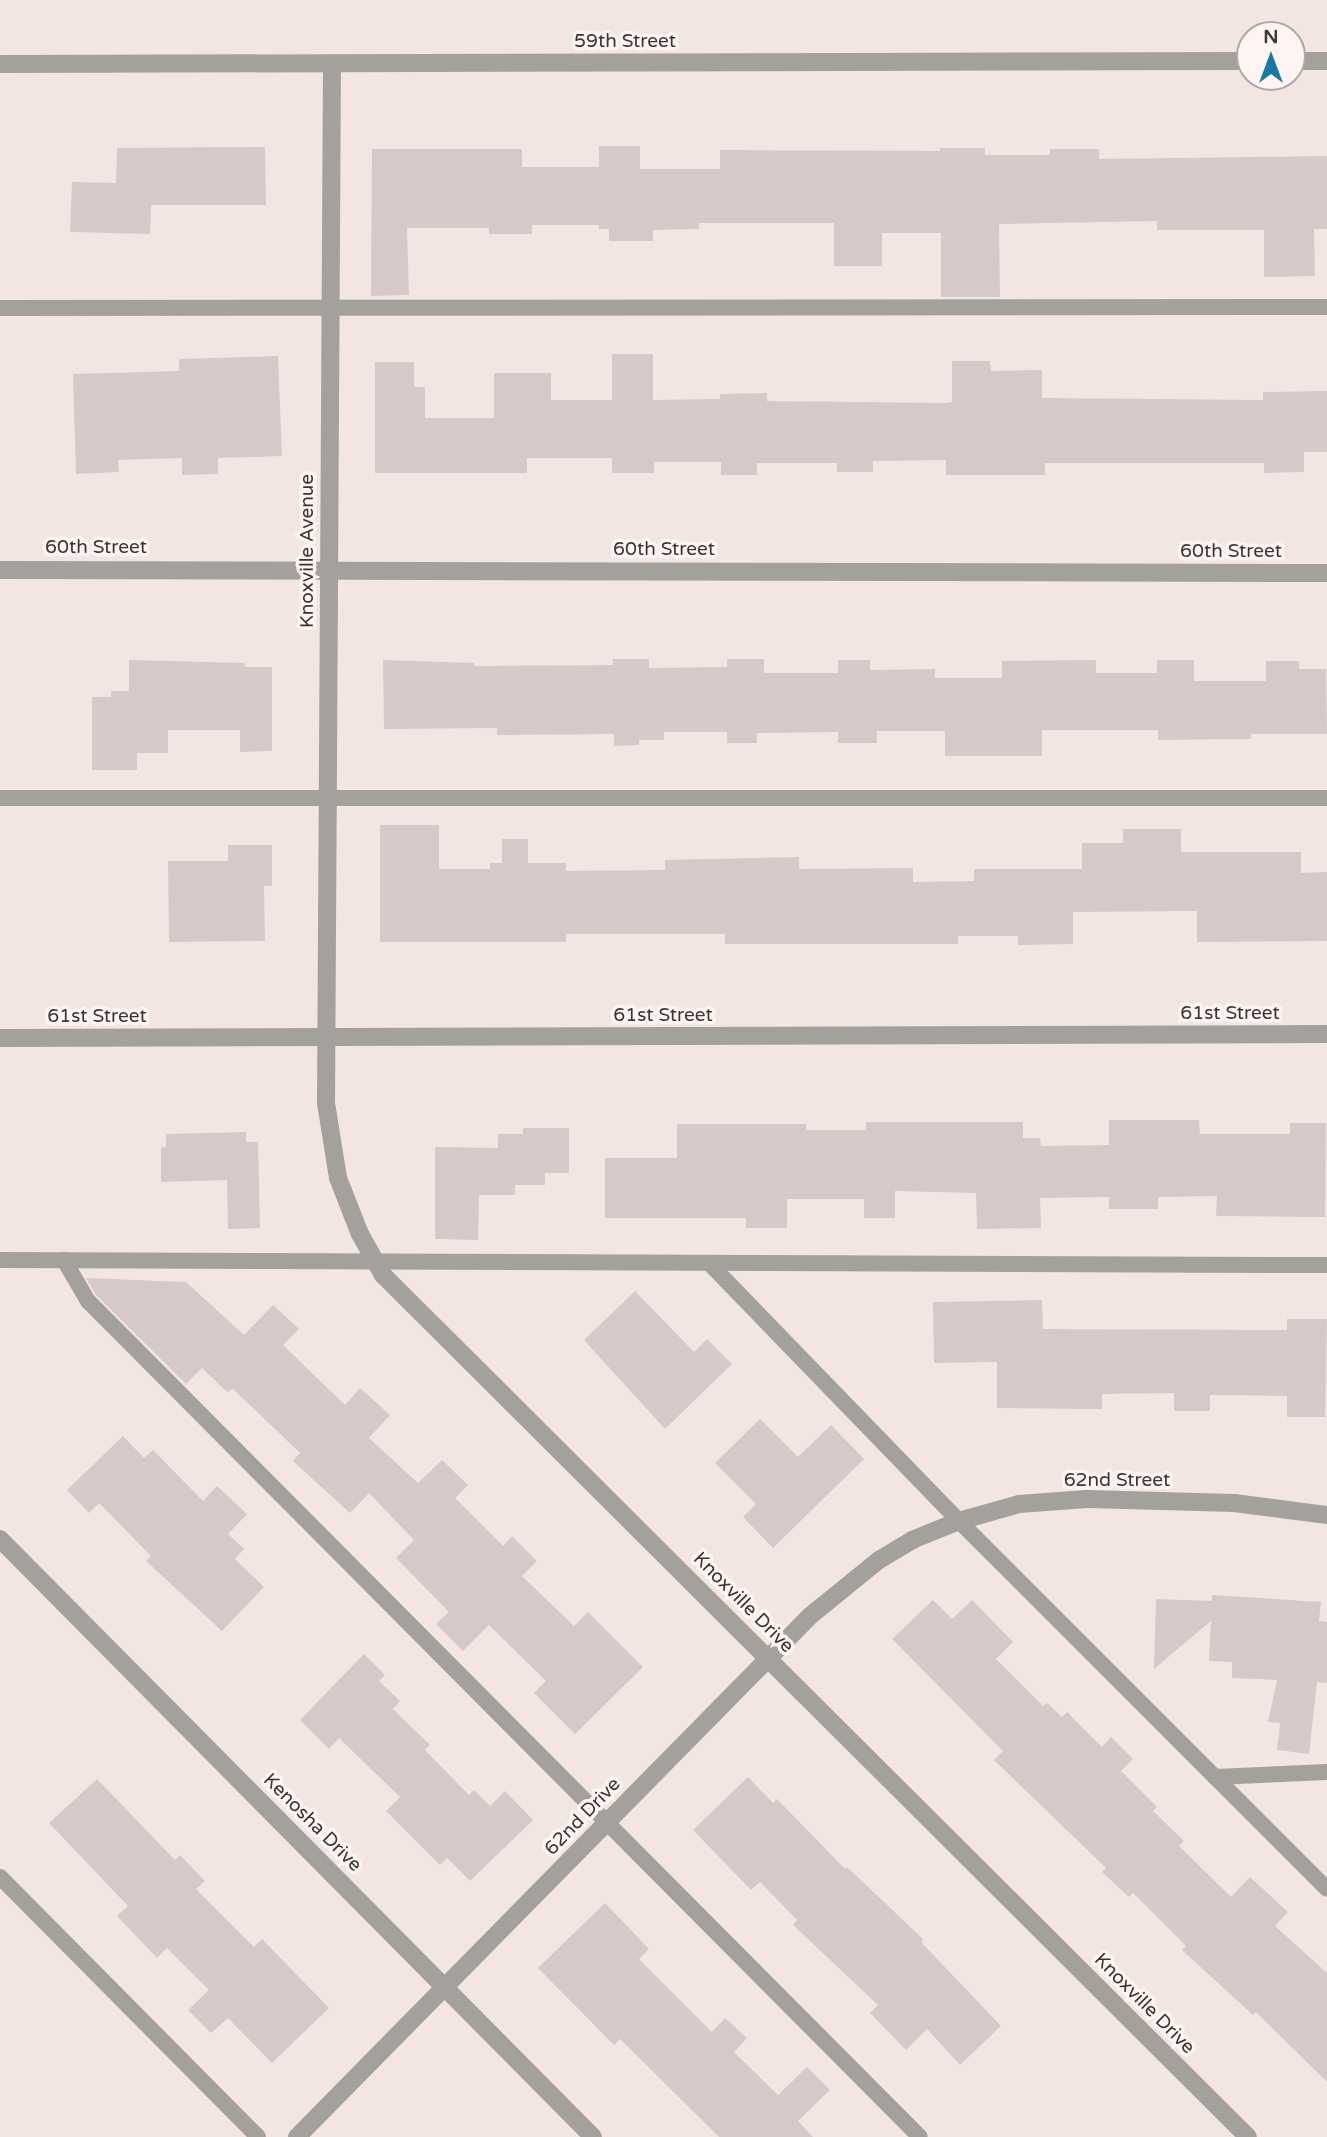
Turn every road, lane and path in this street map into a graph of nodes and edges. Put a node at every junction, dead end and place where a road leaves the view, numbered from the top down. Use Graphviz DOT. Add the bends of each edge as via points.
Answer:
graph roads {
  1 [pos="1236,61"];
  2 [pos="1306,61"];
  3 [pos="1327,61"];
  4 [pos="0,64"];
  5 [pos="332,64"];
  6 [pos="331,307"];
  7 [pos="1327,307"];
  8 [pos="0,308"];
  9 [pos="329,569"];
  10 [pos="0,570"];
  11 [pos="1327,573"];
  12 [pos="328,797"];
  13 [pos="0,798"];
  14 [pos="1327,798"];
  15 [pos="1327,1034"];
  16 [pos="0,1038"];
  17 [pos="326,1038"];
  18 [pos="0,1260"];
  19 [pos="64,1260"];
  20 [pos="376,1262"];
  21 [pos="709,1263"];
  22 [pos="1327,1265"];
  23 [pos="1327,1514"];
  24 [pos="959,1521"];
  25 [pos="0,1539"];
  26 [pos="912,1540"];
  27 [pos="767,1658"];
  28 [pos="1327,1772"];
  29 [pos="1215,1777"];
  30 [pos="607,1822"];
  31 [pos="0,1877"];
  32 [pos="1327,1889"];
  33 [pos="446,1988"];
  34 [pos="258,2137"];
  35 [pos="297,2137"];
  36 [pos="593,2137"];
  37 [pos="920,2137"];
  38 [pos="1248,2137"];
  1 -- 5 [label="street, 59th Street"];
  2 -- 3 [label="street"];
  4 -- 5 [label="street, 59th Street"];
  5 -- 6 [label="street, Knoxville Avenue"];
  6 -- 7 [label="lane"];
  6 -- 8 [label="lane"];
  6 -- 9 [label="street, Knoxville Avenue"];
  9 -- 10 [label="street, 60th Street"];
  9 -- 11 [label="street, 60th Street"];
  9 -- 12 [label="street, Knoxville Avenue"];
  12 -- 13 [label="lane"];
  12 -- 14 [label="lane"];
  12 -- 17 [label="street, Knoxville Avenue"];
  15 -- 17 [label="street, 61st Street"];
  16 -- 17 [label="street, 61st Street"];
  17 -- 20 [label="street, Knoxville Drive" via="326,1102 338,1178"];
  18 -- 19 [label="lane"];
  19 -- 20 [label="lane"];
  19 -- 30 [label="lane" via="88,1301"];
  20 -- 21 [label="lane"];
  20 -- 27 [label="street, Knoxville Drive" via="383,1276"];
  21 -- 22 [label="lane"];
  21 -- 24 [label="lane"];
  23 -- 24 [label="street, 62nd Street" via="1234,1503 1087,1499 1019,1504"];
  24 -- 26 [label="street, 62nd Street"];
  24 -- 29 [label="lane"];
  25 -- 33 [label="street, Kenosha Drive"];
  26 -- 27 [label="street, 62nd Drive" via="879,1560 810,1616"];
  27 -- 30 [label="street, 62nd Drive"];
  27 -- 38 [label="street, Knoxville Drive"];
  28 -- 29 [label="lane"];
  29 -- 32 [label="lane"];
  30 -- 33 [label="street, 62nd Drive"];
  30 -- 37 [label="lane"];
  31 -- 34 [label="lane"];
  33 -- 35 [label="street, 62nd Drive"];
  33 -- 36 [label="street, Kenosha Drive"];
}
